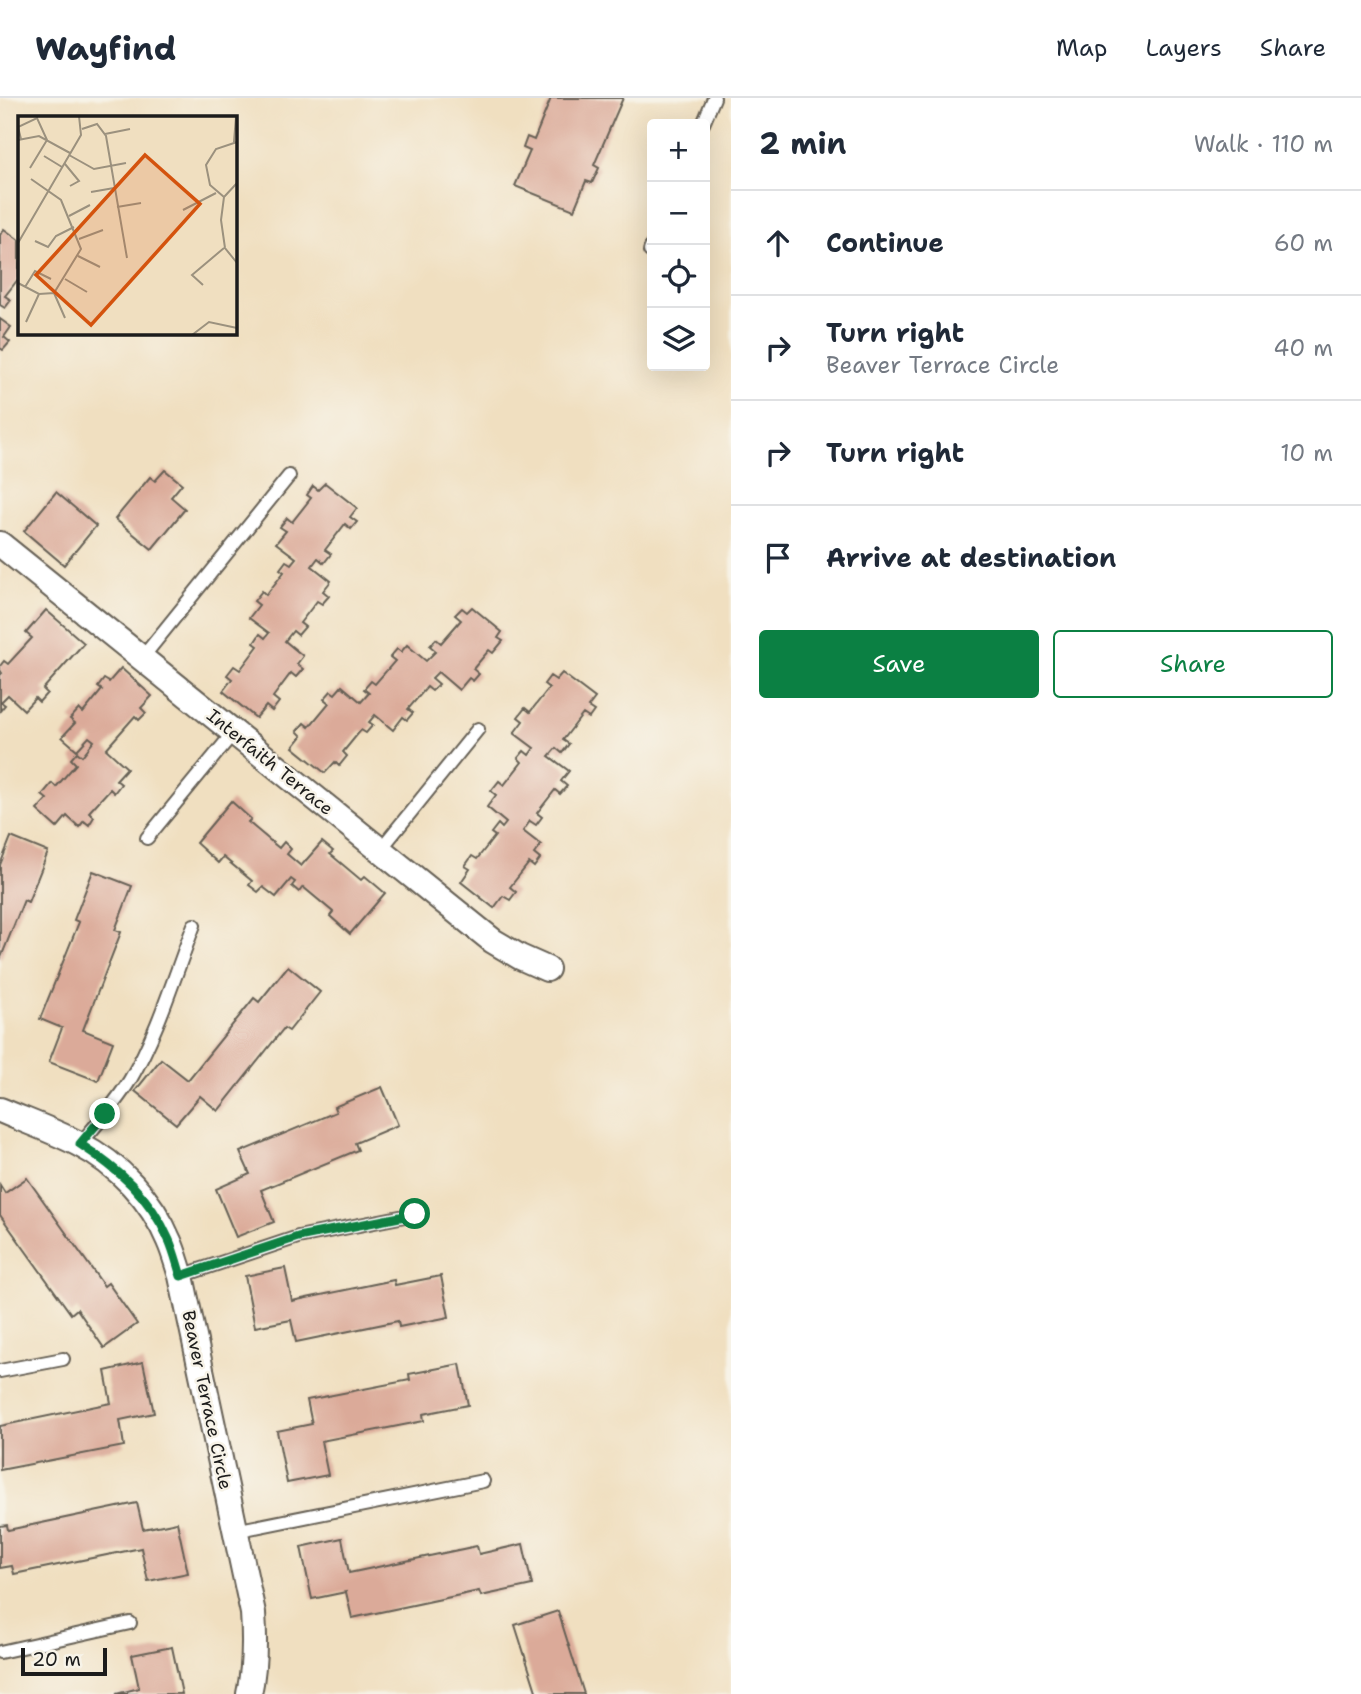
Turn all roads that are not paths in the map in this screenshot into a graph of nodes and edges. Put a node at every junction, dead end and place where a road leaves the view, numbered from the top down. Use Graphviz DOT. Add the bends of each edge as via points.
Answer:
graph roads {
  1 [pos="714,98"];
  2 [pos="705,119"];
  3 [pos="289,476"];
  4 [pos="0,544"];
  5 [pos="142,658"];
  6 [pos="478,729"];
  7 [pos="234,732"];
  8 [pos="147,838"];
  9 [pos="380,849"];
  10 [pos="194,925"];
  11 [pos="547,970"];
  12 [pos="0,1110"];
  13 [pos="80,1144"];
  14 [pos="415,1214"];
  15 [pos="181,1276"];
  16 [pos="64,1359"];
  17 [pos="0,1371"];
  18 [pos="483,1481"];
  19 [pos="235,1531"];
  20 [pos="130,1623"];
  21 [pos="0,1652"];
  22 [pos="249,1694"];
  1 -- 2 [label="lane"];
  3 -- 5 [label="lane"];
  4 -- 5 [label="street, Interfaith Terrace"];
  5 -- 7 [label="street, Interfaith Terrace"];
  6 -- 9 [label="lane"];
  7 -- 8 [label="lane"];
  7 -- 9 [label="street, Interfaith Terrace"];
  9 -- 11 [label="street, Interfaith Terrace" via="493,941"];
  10 -- 13 [label="lane" via="147,1048 129,1082"];
  12 -- 13 [label="street, Beaver Terrace Circle"];
  13 -- 15 [label="street, Beaver Terrace Circle" via="109,1163 155,1212"];
  14 -- 15 [label="lane" via="298,1237"];
  15 -- 19 [label="street, Beaver Terrace Circle"];
  16 -- 17 [label="lane"];
  18 -- 19 [label="lane"];
  19 -- 22 [label="street, Beaver Terrace Circle" via="255,1634"];
  20 -- 21 [label="lane"];
}
